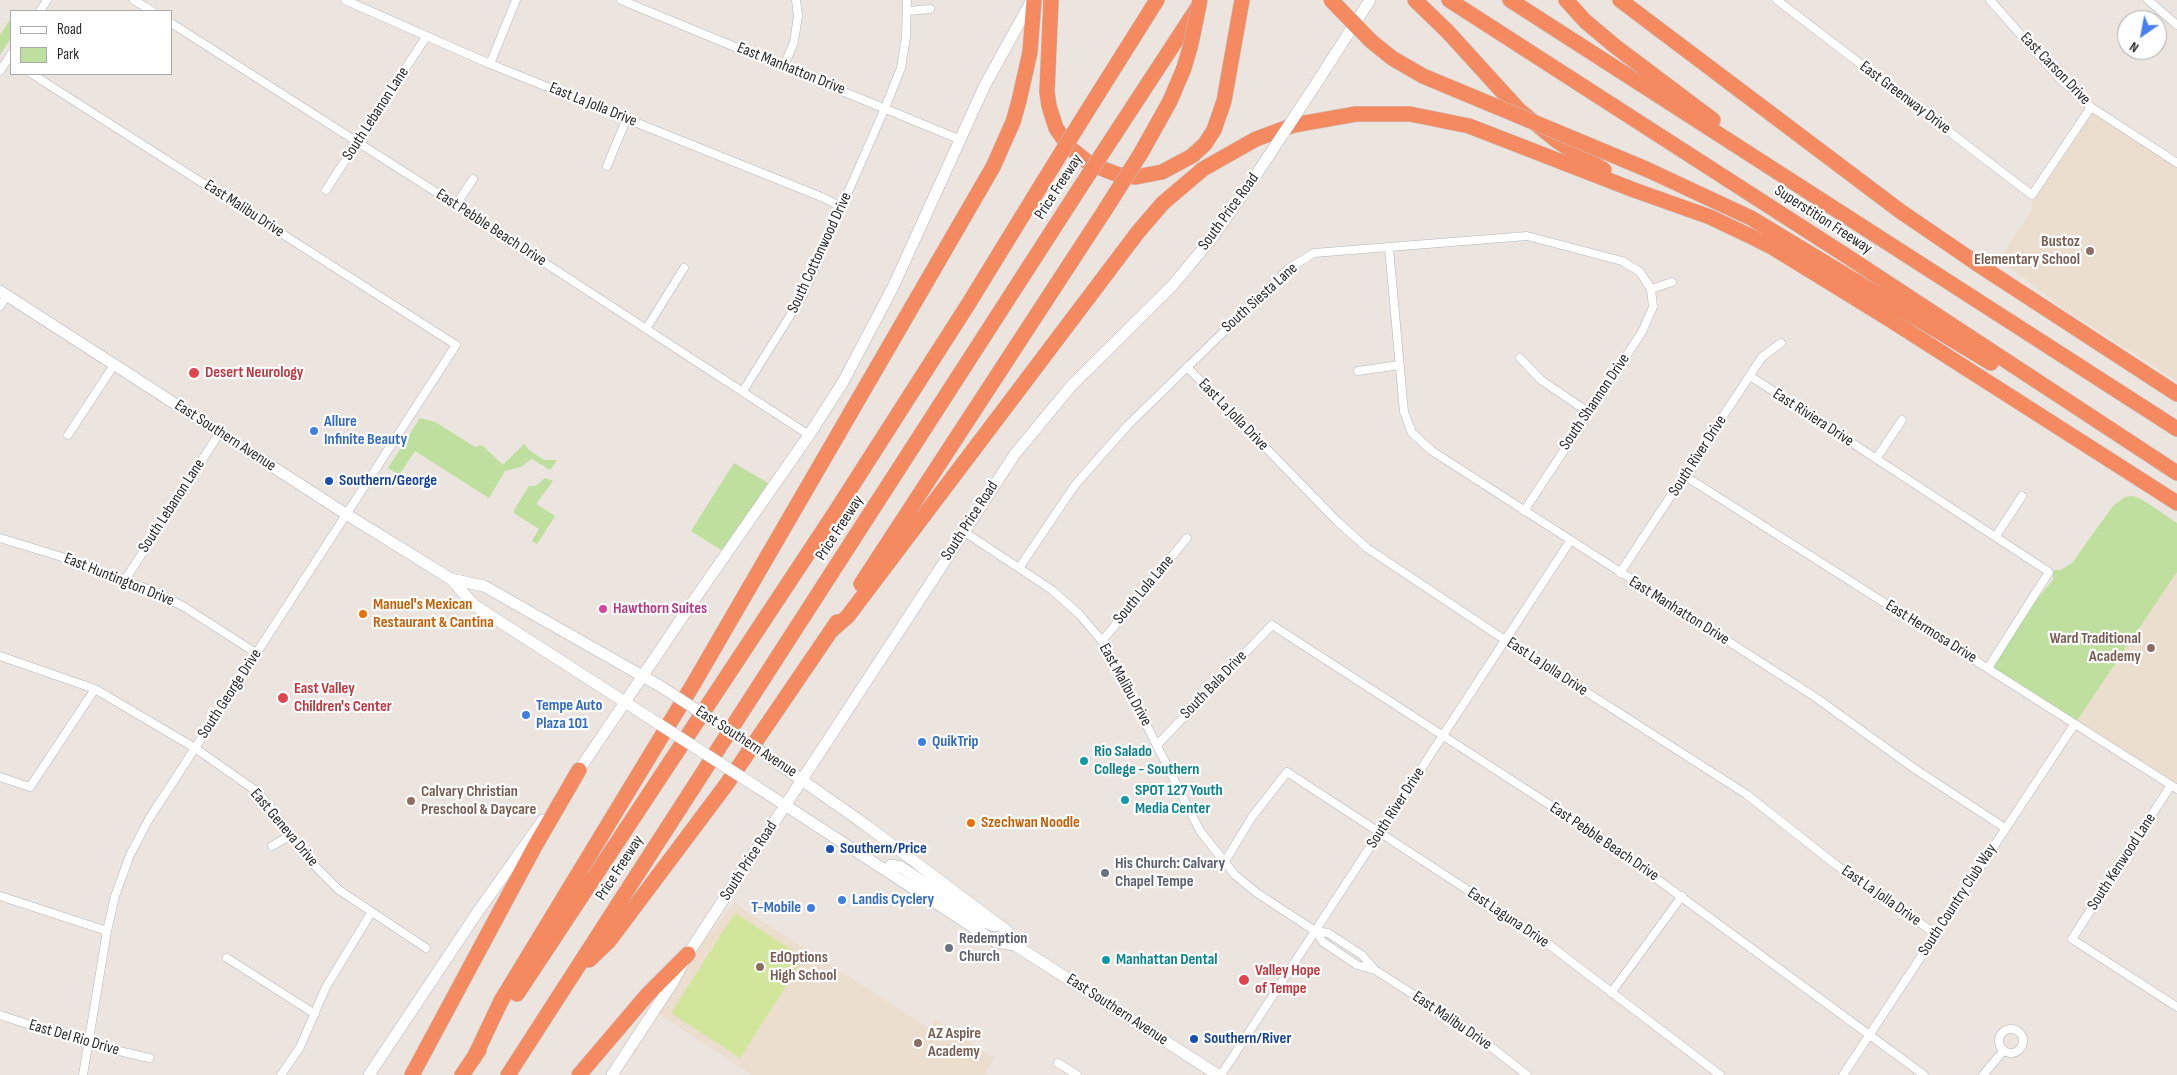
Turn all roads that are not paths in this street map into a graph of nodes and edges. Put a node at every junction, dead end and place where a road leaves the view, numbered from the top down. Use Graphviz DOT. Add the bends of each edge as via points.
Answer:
graph roads {
  1 [pos="134,0"];
  2 [pos="345,0"];
  3 [pos="516,0"];
  4 [pos="621,0"];
  5 [pos="796,0"];
  6 [pos="907,0"];
  7 [pos="1033,0"];
  8 [pos="1051,0"];
  9 [pos="1156,0"];
  10 [pos="1201,0"];
  11 [pos="1242,0"];
  12 [pos="1331,0"];
  13 [pos="1370,0"];
  14 [pos="1414,0"];
  15 [pos="1449,0"];
  16 [pos="1510,0"];
  17 [pos="1566,0"];
  18 [pos="1620,0"];
  19 [pos="1777,0"];
  20 [pos="1990,0"];
  21 [pos="2148,0"];
  22 [pos="930,9"];
  23 [pos="150,10"];
  24 [pos="908,11"];
  25 [pos="172,25"];
  26 [pos="2177,25"];
  27 [pos="426,37"];
  28 [pos="10,58"];
  29 [pos="490,64"];
  30 [pos="784,66"];
  31 [pos="0,71"];
  32 [pos="34,75"];
  33 [pos="2091,107"];
  34 [pos="885,108"];
  35 [pos="627,118"];
  36 [pos="961,140"];
  37 [pos="358,142"];
  38 [pos="2177,163"];
  39 [pos="607,166"];
  40 [pos="473,179"];
  41 [pos="326,190"];
  42 [pos="1668,201"];
  43 [pos="456,205"];
  44 [pos="842,207"];
  45 [pos="1389,248"];
  46 [pos="684,268"];
  47 [pos="1932,272"];
  48 [pos="1672,282"];
  49 [pos="1651,289"];
  50 [pos="3,293"];
  51 [pos="0,306"];
  52 [pos="646,329"];
  53 [pos="1781,344"];
  54 [pos="456,345"];
  55 [pos="1520,358"];
  56 [pos="114,365"];
  57 [pos="1400,365"];
  58 [pos="1187,367"];
  59 [pos="1358,371"];
  60 [pos="1750,376"];
  61 [pos="743,391"];
  62 [pos="2057,394"];
  63 [pos="2177,394"];
  64 [pos="1588,412"];
  65 [pos="1902,420"];
  66 [pos="2177,429"];
  67 [pos="220,432"];
  68 [pos="809,435"];
  69 [pos="68,436"];
  70 [pos="1876,459"];
  71 [pos="2177,473"];
  72 [pos="1685,476"];
  73 [pos="2022,496"];
  74 [pos="2177,503"];
  75 [pos="1524,511"];
  76 [pos="346,514"];
  77 [pos="963,531"];
  78 [pos="1996,536"];
  79 [pos="0,538"];
  80 [pos="1187,538"];
  81 [pos="1570,541"];
  82 [pos="1019,568"];
  83 [pos="1620,574"];
  84 [pos="451,579"];
  85 [pos="125,580"];
  86 [pos="1272,625"];
  87 [pos="831,631"];
  88 [pos="1505,640"];
  89 [pos="1102,641"];
  90 [pos="256,654"];
  91 [pos="0,656"];
  92 [pos="1988,668"];
  93 [pos="642,676"];
  94 [pos="95,689"];
  95 [pos="624,702"];
  96 [pos="2074,725"];
  97 [pos="1443,736"];
  98 [pos="1157,745"];
  99 [pos="195,748"];
  100 [pos="579,770"];
  101 [pos="0,777"];
  102 [pos="802,779"];
  103 [pos="2174,787"];
  104 [pos="785,806"];
  105 [pos="2005,828"];
  106 [pos="1378,833"];
  107 [pos="291,835"];
  108 [pos="272,846"];
  109 [pos="1224,863"];
  110 [pos="887,871"];
  111 [pos="0,896"];
  112 [pos="1682,896"];
  113 [pos="372,913"];
  114 [pos="107,930"];
  115 [pos="1007,931"];
  116 [pos="1315,931"];
  117 [pos="1936,934"];
  118 [pos="1015,945"];
  119 [pos="426,948"];
  120 [pos="688,954"];
  121 [pos="227,958"];
  122 [pos="573,975"];
  123 [pos="1611,993"];
  124 [pos="2177,1007"];
  125 [pos="315,1014"];
  126 [pos="0,1015"];
  127 [pos="1869,1036"];
  128 [pos="89,1044"];
  129 [pos="2004,1050"];
  130 [pos="149,1058"];
  131 [pos="474,1058"];
  132 [pos="1058,1063"];
  133 [pos="83,1075"];
  134 [pos="281,1075"];
  135 [pos="369,1075"];
  136 [pos="412,1075"];
  137 [pos="462,1075"];
  138 [pos="508,1075"];
  139 [pos="579,1075"];
  140 [pos="612,1075"];
  141 [pos="1077,1075"];
  142 [pos="1218,1075"];
  143 [pos="1222,1075"];
  144 [pos="1527,1075"];
  145 [pos="1720,1075"];
  146 [pos="1843,1075"];
  147 [pos="1924,1075"];
  148 [pos="1983,1075"];
  1 -- 23 [label="street"];
  2 -- 27 [label="street, East La Jolla Drive"];
  3 -- 29 [label="street"];
  4 -- 30 [label="street, East Manhatton Drive"];
  5 -- 30 [label="street" via="798,16 794,42"];
  6 -- 24 [label="street"];
  7 -- 36 [label="main road" via="997,63"];
  7 -- 131 [label="highway" via="1030,52 1020,101 993,167 694,683 501,1001"];
  8 -- 11 [label="highway" via="1047,92 1056,128 1070,147 1090,164 1119,175 1136,177 1162,172 1192,156 1214,130 1224,101"];
  9 -- 131 [label="highway, Price Freeway, bridge" via="836,511"];
  10 -- 87 [label="highway, bridge" via="1184,68 1167,108 1141,153"];
  10 -- 122 [label="highway, Price Freeway, bridge"];
  12 -- 62 [label="highway, bridge" via="1371,41 1423,76 1751,218 1992,363"];
  13 -- 77 [label="main road, South Price Road, bridge" via="1212,238 1172,286 1072,385 1026,438"];
  14 -- 42 [label="highway" via="1541,129 1594,165"];
  15 -- 62 [label="highway, Superstition Freeway"];
  16 -- 47 [label="highway, Superstition Freeway"];
  17 -- 47 [label="highway" via="1598,33 1645,70 1800,176"];
  18 -- 63 [label="highway" via="1908,217"];
  19 -- 33 [label="street, East Greenway Drive" via="2032,195"];
  20 -- 33 [label="street, East Carson Drive" via="2059,78"];
  21 -- 26 [label="street"];
  22 -- 24 [label="street"];
  24 -- 34 [label="street" via="901,68"];
  25 -- 37 [label="street, East Pebble Beach Drive"];
  27 -- 29 [label="street, East La Jolla Drive"];
  27 -- 37 [label="street, South Lebanon Lane"];
  28 -- 31 [label="street"];
  29 -- 35 [label="street, East La Jolla Drive"];
  30 -- 34 [label="street, East Manhatton Drive"];
  32 -- 54 [label="street, East Malibu Drive"];
  33 -- 38 [label="street, East Carson Drive"];
  34 -- 36 [label="street, East Manhatton Drive"];
  34 -- 44 [label="street, South Cottonwood Drive"];
  35 -- 39 [label="street"];
  35 -- 44 [label="street, East La Jolla Drive"];
  36 -- 68 [label="main road" via="875,324"];
  37 -- 41 [label="street, South Lebanon Lane"];
  37 -- 43 [label="street, East Pebble Beach Drive"];
  40 -- 43 [label="street"];
  42 -- 74 [label="highway" via="1772,247"];
  42 -- 87 [label="highway" via="1469,126 1410,114 1372,113 1315,120 1272,132 1240,146 1191,178 1151,216 848,616"];
  43 -- 52 [label="street, East Pebble Beach Drive"];
  44 -- 61 [label="street, South Cottonwood Drive" via="803,296"];
  45 -- 49 [label="street, South Siesta Lane" via="1527,236 1622,261 1640,272"];
  45 -- 57 [label="street, East Manhatton Drive"];
  45 -- 58 [label="street, South Siesta Lane" via="1314,254 1288,269"];
  46 -- 52 [label="street"];
  47 -- 66 [label="highway, Superstition Freeway"];
  48 -- 49 [label="street"];
  49 -- 64 [label="street, South Shannon Drive" via="1653,307 1642,332"];
  50 -- 51 [label="street"];
  50 -- 56 [label="main road, East Southern Avenue"];
  52 -- 61 [label="street, East Pebble Beach Drive"];
  53 -- 60 [label="street, South River Drive" via="1762,357"];
  54 -- 76 [label="street, South George Drive"];
  55 -- 64 [label="street" via="1541,380"];
  56 -- 67 [label="main road, East Southern Avenue"];
  56 -- 69 [label="street"];
  57 -- 59 [label="street"];
  57 -- 75 [label="street, East Manhatton Drive" via="1404,412 1412,433 1432,451"];
  58 -- 82 [label="street, South Siesta Lane" via="1128,425 1075,485"];
  58 -- 88 [label="street, East La Jolla Drive" via="1366,548"];
  60 -- 70 [label="street, East Riviera Drive"];
  60 -- 72 [label="street, South River Drive"];
  61 -- 68 [label="street, East Pebble Beach Drive"];
  62 -- 71 [label="highway, Superstition Freeway"];
  64 -- 75 [label="street, South Shannon Drive"];
  65 -- 70 [label="street"];
  67 -- 76 [label="main road, East Southern Avenue"];
  67 -- 85 [label="street, South Lebanon Lane"];
  68 -- 93 [label="main road"];
  70 -- 78 [label="street, East Riviera Drive"];
  72 -- 83 [label="street, South River Drive"];
  72 -- 92 [label="street, East Hermosa Drive"];
  73 -- 78 [label="street"];
  75 -- 81 [label="street, East Manhatton Drive"];
  76 -- 84 [label="main road, East Southern Avenue"];
  76 -- 90 [label="street, South George Drive"];
  77 -- 82 [label="street, East Malibu Drive"];
  77 -- 102 [label="main road, South Price Road"];
  78 -- 92 [label="street, East Riviera Drive" via="2049,572"];
  79 -- 85 [label="street, East Huntington Drive"];
  80 -- 89 [label="street, South Lola Lane"];
  81 -- 83 [label="street, East Manhatton Drive"];
  81 -- 88 [label="street, South River Drive"];
  82 -- 89 [label="street, East Malibu Drive" via="1052,590"];
  83 -- 105 [label="street, East Manhatton Drive" via="1815,698"];
  84 -- 93 [label="main road, East Southern Avenue" via="484,586"];
  84 -- 95 [label="main road, East Southern Avenue" via="474,605"];
  85 -- 90 [label="street, East Huntington Drive" via="186,608"];
  86 -- 97 [label="street, East Pebble Beach Drive"];
  86 -- 98 [label="street, South Bala Drive"];
  87 -- 122 [label="highway" via="726,785 609,940"];
  88 -- 97 [label="street, South River Drive"];
  88 -- 117 [label="street, East La Jolla Drive" via="1746,794 1836,865"];
  89 -- 98 [label="street, East Malibu Drive"];
  90 -- 99 [label="street, South George Drive"];
  91 -- 94 [label="street, East Geneva Drive"];
  92 -- 96 [label="street, East Hermosa Drive"];
  93 -- 95 [label="main road"];
  93 -- 102 [label="main road, East Southern Avenue, bridge"];
  94 -- 99 [label="street, East Geneva Drive"];
  94 -- 101 [label="street" via="30,787"];
  95 -- 100 [label="main road"];
  95 -- 104 [label="main road, East Southern Avenue, bridge"];
  96 -- 103 [label="street, East Hermosa Drive"];
  96 -- 105 [label="street, South Country Club Way"];
  97 -- 106 [label="street, South River Drive"];
  97 -- 112 [label="street, East Pebble Beach Drive" via="1601,838"];
  98 -- 109 [label="street, East Malibu Drive" via="1200,831"];
  99 -- 107 [label="street, East Geneva Drive" via="259,793"];
  99 -- 114 [label="street, South George Drive" via="130,855"];
  100 -- 135 [label="main road"];
  100 -- 136 [label="highway"];
  102 -- 104 [label="main road, South Price Road"];
  102 -- 115 [label="main road, East Southern Avenue"];
  103 -- 124 [label="street, South Kenwood Lane" via="2072,939"];
  104 -- 110 [label="main road, East Southern Avenue"];
  104 -- 120 [label="main road, South Price Road"];
  105 -- 117 [label="street, South Country Club Way"];
  106 -- 109 [label="street, East Laguna Drive" via="1286,772 1252,817"];
  106 -- 116 [label="street, South River Drive"];
  106 -- 123 [label="street, East Laguna Drive" via="1535,934"];
  107 -- 108 [label="street"];
  107 -- 113 [label="street, East Geneva Drive" via="339,890"];
  109 -- 116 [label="street, East Malibu Drive" via="1257,892"];
  110 -- 115 [label="main road" via="891,865 901,866 978,920"];
  110 -- 118 [label="main road, East Southern Avenue" via="996,942"];
  111 -- 114 [label="street"];
  112 -- 123 [label="street"];
  112 -- 127 [label="street, East Pebble Beach Drive"];
  113 -- 119 [label="street, East Geneva Drive"];
  113 -- 125 [label="street" via="333,974"];
  114 -- 128 [label="street, South George Drive"];
  115 -- 118 [label="main road, East Southern Avenue"];
  116 -- 143 [label="street, South River Drive"];
  116 -- 144 [label="street, East Malibu Drive" via="1323,942 1357,965 1375,970 1469,1030"];
  117 -- 127 [label="street, South Country Club Way"];
  118 -- 142 [label="main road, East Southern Avenue"];
  120 -- 139 [label="highway" via="647,995"];
  120 -- 140 [label="main road, South Price Road"];
  121 -- 125 [label="street"];
  122 -- 138 [label="highway, Price Freeway"];
  123 -- 145 [label="street, East Laguna Drive"];
  125 -- 134 [label="street" via="300,1047"];
  126 -- 128 [label="street, East Del Rio Drive"];
  127 -- 146 [label="street, South Country Club Way"];
  127 -- 147 [label="street, East Pebble Beach Drive"];
  128 -- 130 [label="street, East Del Rio Drive"];
  128 -- 133 [label="street, South George Drive"];
  129 -- 148 [label="street"];
  131 -- 137 [label="highway, Price Freeway"];
  132 -- 141 [label="street"];
}
